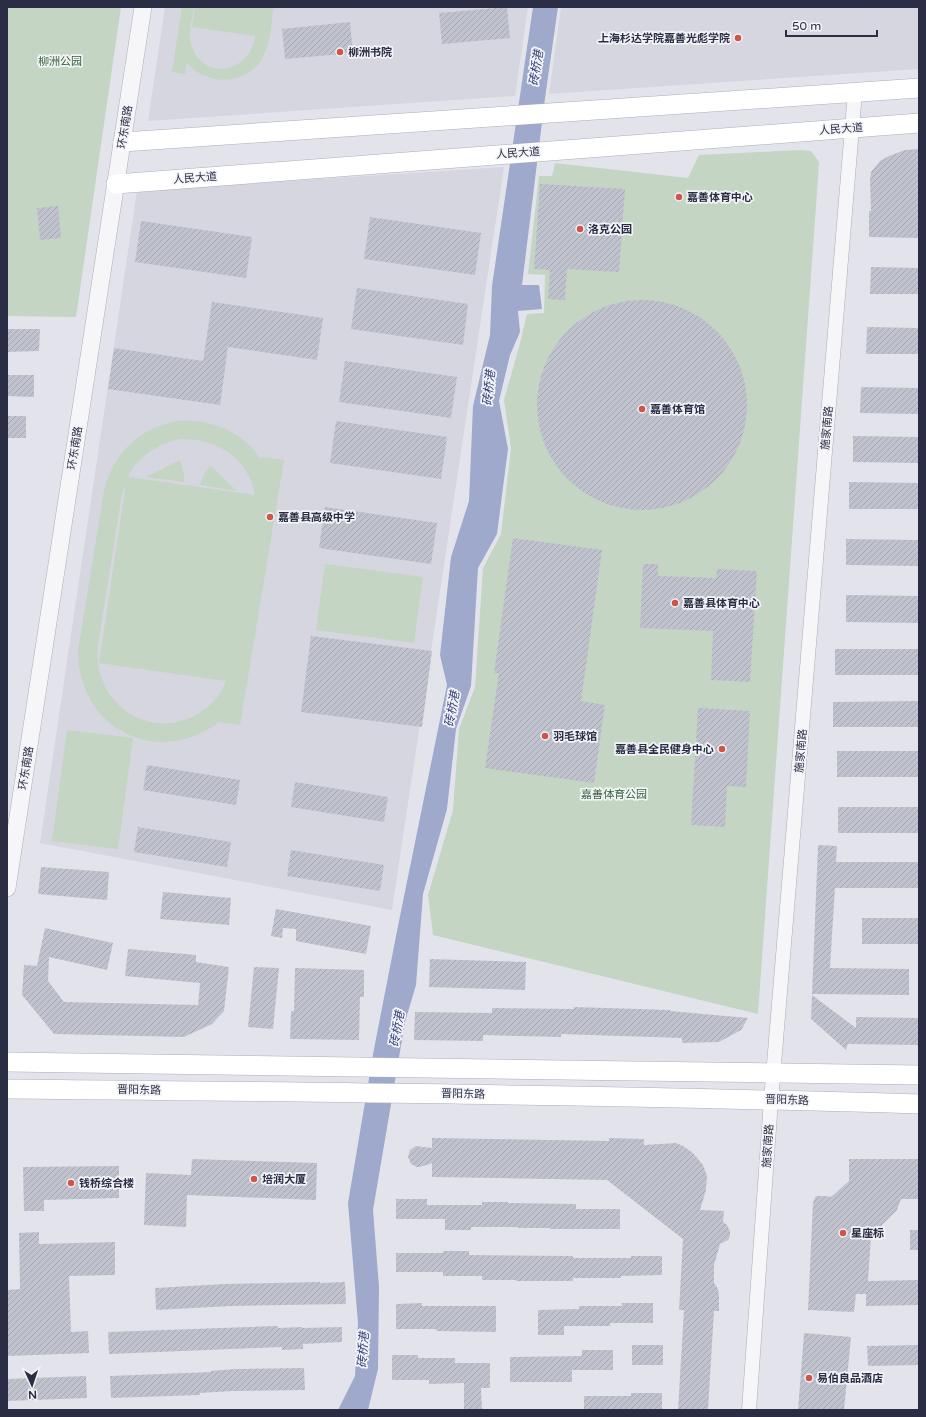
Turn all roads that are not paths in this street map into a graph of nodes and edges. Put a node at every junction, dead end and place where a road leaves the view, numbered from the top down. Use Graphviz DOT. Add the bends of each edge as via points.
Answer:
graph roads {
  1 [pos="143,7"];
  2 [pos="919,88"];
  3 [pos="855,92"];
  4 [pos="919,123"];
  5 [pos="852,128"];
  6 [pos="123,142"];
  7 [pos="116,184"];
  8 [pos="7,888"];
  9 [pos="7,1062"];
  10 [pos="774,1073"];
  11 [pos="919,1075"];
  12 [pos="7,1089"];
  13 [pos="771,1100"];
  14 [pos="919,1104"];
  15 [pos="749,1410"];
  1 -- 6 [label="street, 环东南路"];
  2 -- 3 [label="main road"];
  3 -- 5 [label="street, 施家南路"];
  3 -- 6 [label="main road"];
  4 -- 5 [label="main road, 人民大道"];
  5 -- 7 [label="main road, 人民大道"];
  5 -- 10 [label="street, 施家南路"];
  6 -- 7 [label="street, 环东南路"];
  7 -- 8 [label="street, 环东南路"];
  9 -- 10 [label="main road"];
  10 -- 11 [label="main road"];
  10 -- 13 [label="street, 施家南路"];
  12 -- 13 [label="main road, 晋阳东路"];
  13 -- 14 [label="main road, 晋阳东路"];
  13 -- 15 [label="street, 施家南路"];
}
